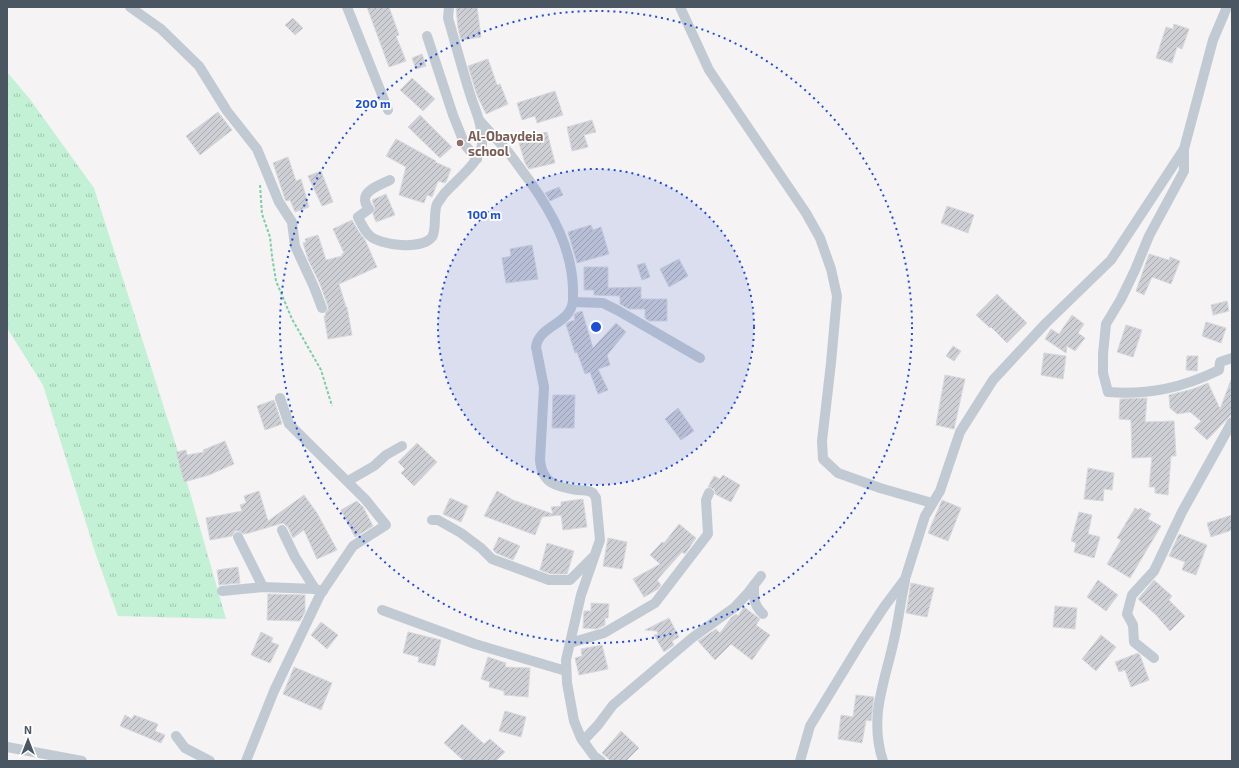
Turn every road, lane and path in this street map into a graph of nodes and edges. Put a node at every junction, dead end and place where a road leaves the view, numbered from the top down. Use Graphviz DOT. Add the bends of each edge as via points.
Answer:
graph roads {
  1 [pos="130,7"];
  2 [pos="347,7"];
  3 [pos="449,7"];
  4 [pos="680,7"];
  5 [pos="1227,7"];
  6 [pos="427,36"];
  7 [pos="388,110"];
  8 [pos="480,121"];
  9 [pos="1184,149"];
  10 [pos="476,159"];
  11 [pos="390,180"];
  12 [pos="260,185"];
  13 [pos="573,302"];
  14 [pos="322,308"];
  15 [pos="700,358"];
  16 [pos="1232,358"];
  17 [pos="280,398"];
  18 [pos="332,406"];
  19 [pos="1232,422"];
  20 [pos="402,446"];
  21 [pos="348,481"];
  22 [pos="709,494"];
  23 [pos="932,503"];
  24 [pos="432,520"];
  25 [pos="282,530"];
  26 [pos="238,537"];
  27 [pos="595,555"];
  28 [pos="905,579"];
  29 [pos="262,587"];
  30 [pos="319,590"];
  31 [pos="222,591"];
  32 [pos="382,610"];
  33 [pos="763,614"];
  34 [pos="570,643"];
  35 [pos="1154,658"];
  36 [pos="566,671"];
  37 [pos="176,736"];
  38 [pos="582,741"];
  39 [pos="7,747"];
  40 [pos="82,761"];
  41 [pos="210,761"];
  42 [pos="246,761"];
  43 [pos="601,761"];
  44 [pos="800,761"];
  45 [pos="883,761"];
  1 -- 14 [label="street" via="161,29 199,66 227,111 257,149 280,202 292,222 295,246"];
  2 -- 7 [label="street"];
  3 -- 8 [label="street" via="448,18"];
  4 -- 23 [label="street" via="709,70 806,214 820,238 831,268 837,296 822,441 823,459 838,473"];
  5 -- 9 [label="street" via="1213,40"];
  6 -- 10 [label="street" via="453,115 465,145"];
  8 -- 10 [label="street" via="482,146"];
  8 -- 13 [label="street" via="508,152 556,222 569,255"];
  9 -- 16 [label="street" via="1184,171 1149,236 1121,299 1106,324 1103,373 1108,392 1126,394 1167,389 1198,380 1219,370 1220,362"];
  9 -- 23 [label="street" via="1111,260 992,380 960,432 940,491"];
  10 -- 11 [label="street" via="437,204 432,237 419,244 379,241 369,235 358,217 369,209 365,203 366,193"];
  12 -- 18 [label="path" via="262,214 270,237 276,281 292,319 321,370"];
  13 -- 15 [label="street" via="603,303"];
  13 -- 27 [label="street" via="566,317 537,340 537,354 544,387 540,466 545,477 553,484 593,493 596,498 600,540"];
  17 -- 21 [label="street" via="289,424"];
  19 -- 35 [label="street" via="1182,512 1154,571 1132,595 1127,614 1133,626 1134,642"];
  20 -- 21 [label="street"];
  21 -- 30 [label="street" via="386,525 353,546"];
  22 -- 34 [label="street" via="706,500 710,532 655,603 604,633"];
  23 -- 28 [label="street" via="925,516"];
  24 -- 27 [label="street" via="438,520 461,533 492,559 549,580 570,580"];
  25 -- 30 [label="street" via="295,557"];
  26 -- 29 [label="street"];
  27 -- 34 [label="street" via="581,595"];
  28 -- 44 [label="street" via="867,633 810,726"];
  28 -- 45 [label="street" via="878,709 877,741"];
  29 -- 30 [label="street"];
  29 -- 31 [label="street"];
  30 -- 42 [label="street" via="274,690"];
  32 -- 36 [label="street" via="476,644"];
  33 -- 38 [label="street" via="754,601 757,580 735,607 692,638 613,705"];
  34 -- 36 [label="street"];
  36 -- 38 [label="street" via="574,721"];
  37 -- 41 [label="street" via="185,748"];
  38 -- 43 [label="street"];
  39 -- 40 [label="street"];
}
